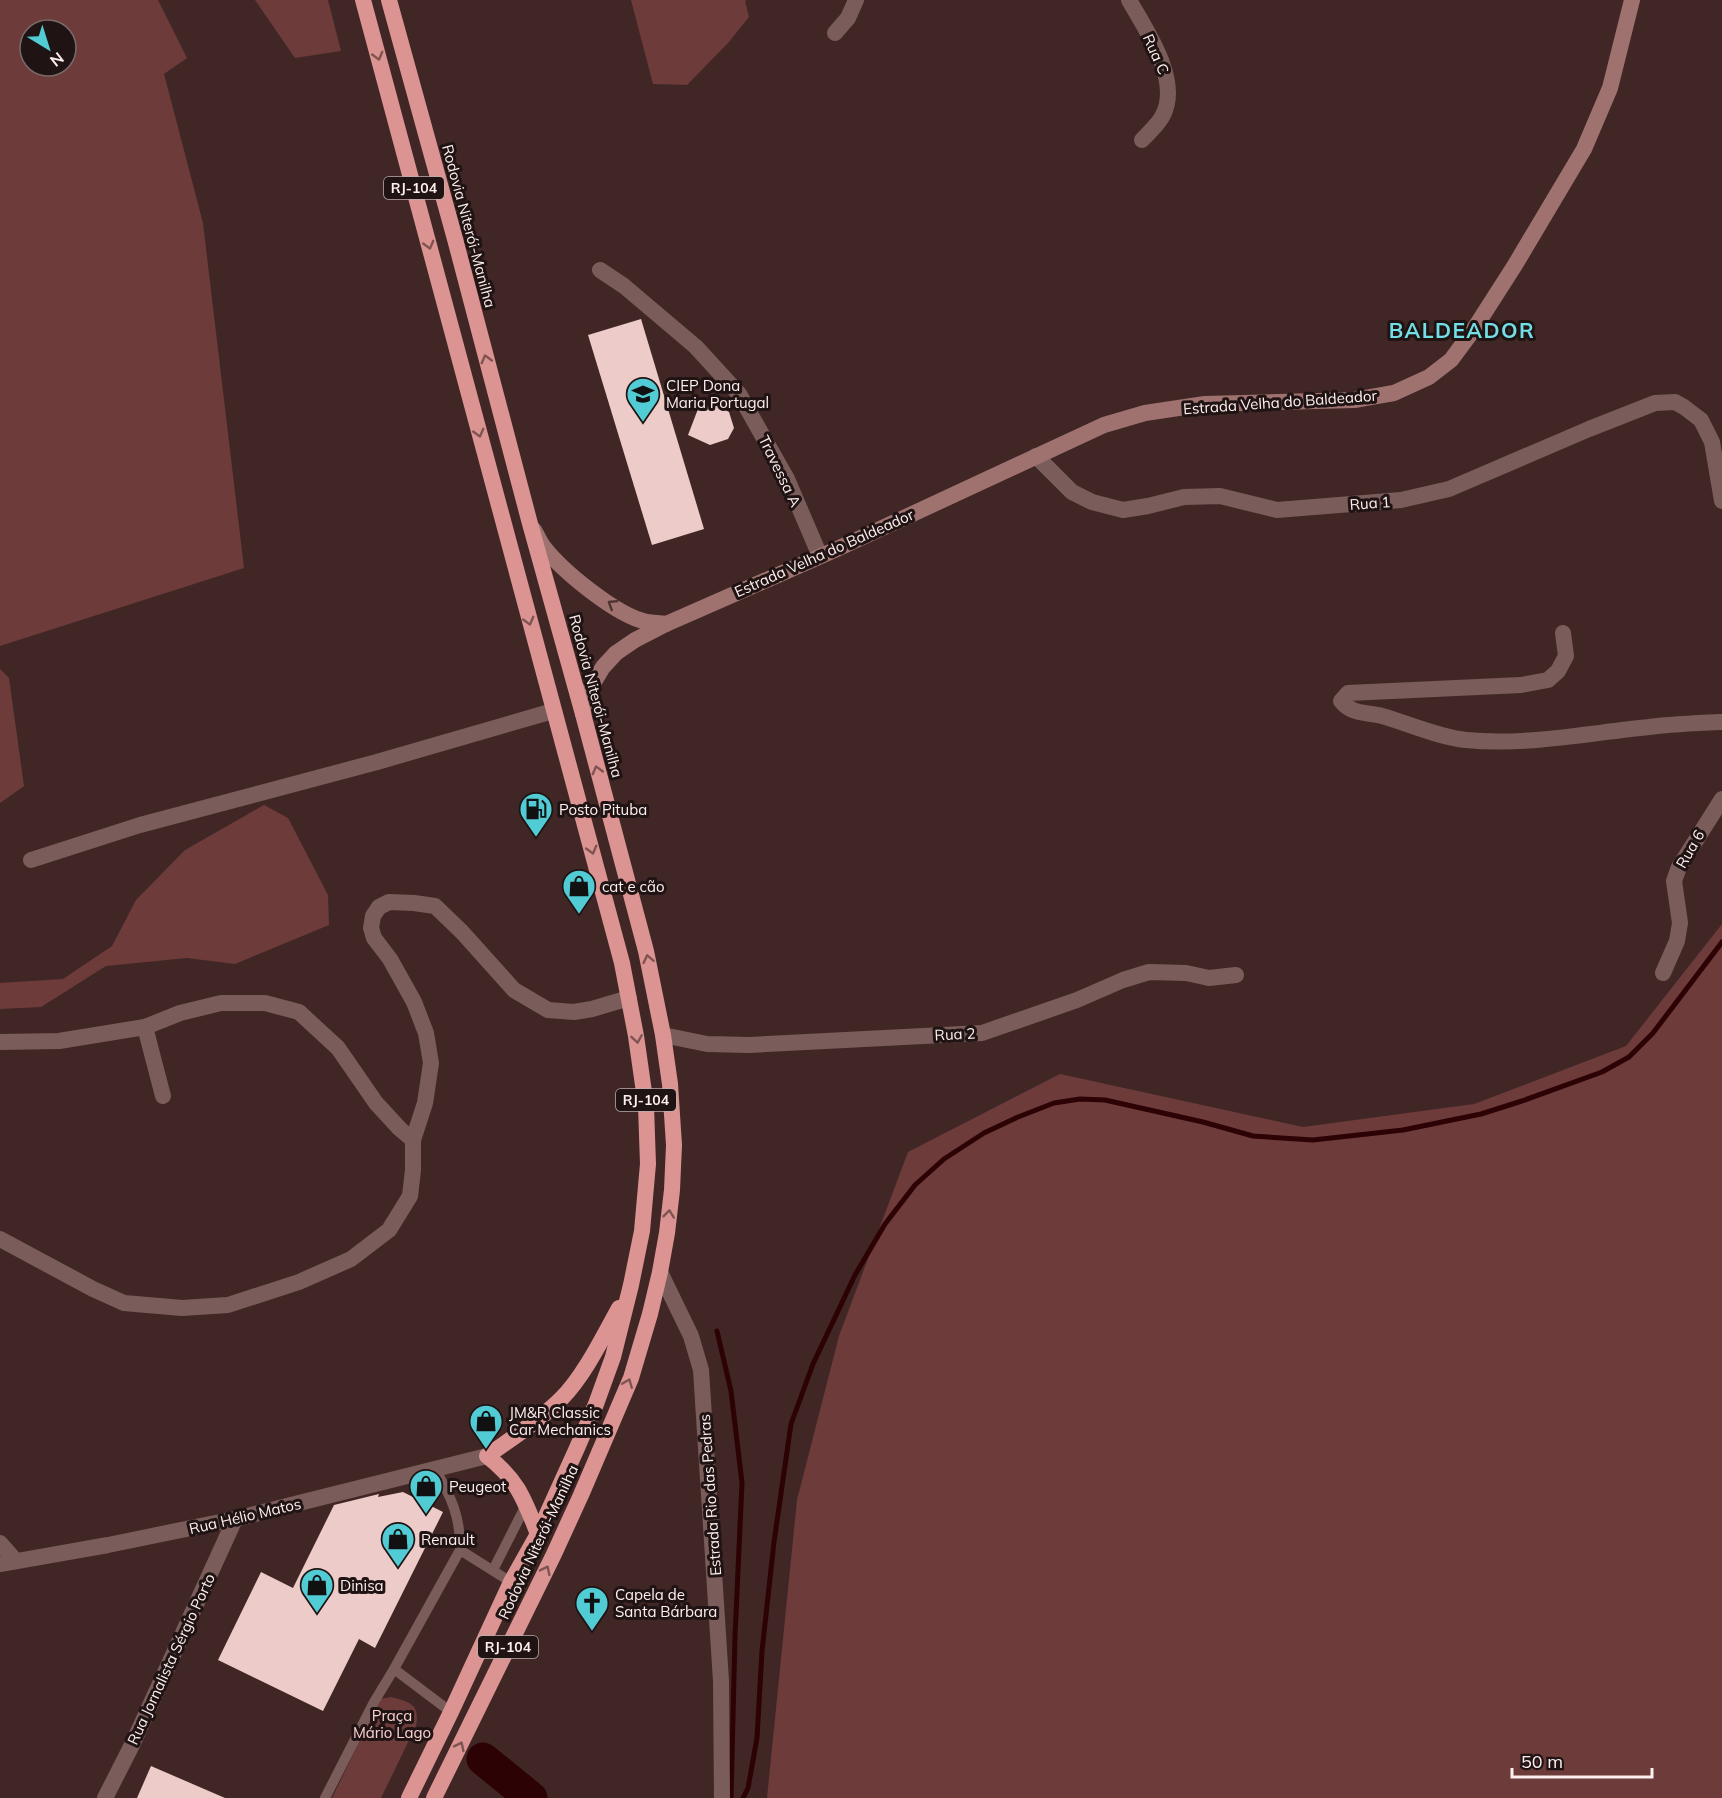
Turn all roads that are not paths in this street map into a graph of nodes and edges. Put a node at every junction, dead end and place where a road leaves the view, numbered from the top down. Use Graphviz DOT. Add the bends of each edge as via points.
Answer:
graph roads {
  1 [pos="363,0"];
  2 [pos="388,0"];
  3 [pos="856,0"];
  4 [pos="1129,0"];
  5 [pos="1632,0"];
  6 [pos="835,33"];
  7 [pos="1142,140"];
  8 [pos="600,270"];
  9 [pos="1036,456"];
  10 [pos="1722,501"];
  11 [pos="529,520"];
  12 [pos="820,556"];
  13 [pos="666,624"];
  14 [pos="1563,633"];
  15 [pos="553,711"];
  16 [pos="583,714"];
  17 [pos="1722,722"];
  18 [pos="1722,799"];
  19 [pos="31,860"];
  20 [pos="1663,973"];
  21 [pos="1236,975"];
  22 [pos="629,998"];
  23 [pos="145,1027"];
  24 [pos="663,1035"];
  25 [pos="0,1042"];
  26 [pos="163,1096"];
  27 [pos="413,1140"];
  28 [pos="0,1239"];
  29 [pos="660,1272"];
  30 [pos="631,1285"];
  31 [pos="487,1456"];
  32 [pos="435,1469"];
  33 [pos="526,1505"];
  34 [pos="235,1519"];
  35 [pos="538,1534"];
  36 [pos="0,1543"];
  37 [pos="460,1550"];
  38 [pos="8,1562"];
  39 [pos="493,1570"];
  40 [pos="511,1582"];
  41 [pos="394,1669"];
  42 [pos="451,1712"];
  43 [pos="440,1796"];
  44 [pos="105,1798"];
  45 [pos="325,1798"];
  46 [pos="409,1798"];
  47 [pos="723,1798"];
  1 -- 15 [label="highway, Rodovia Niterói-Manilha / RJ-104, one-way"];
  11 -- 2 [label="highway, Rodovia Niterói-Manilha / RJ-104, one-way"];
  3 -- 6 [label="street"];
  4 -- 7 [label="street, Rua C" via="1167,76 1163,115"];
  5 -- 9 [label="main road, Estrada Velha do Baldeador" via="1610,88 1584,149 1474,329 1451,360 1429,377 1394,393 1354,400 1204,404 1145,413"];
  8 -- 12 [label="street, Travessa A" via="696,347 739,393 787,479"];
  9 -- 10 [label="street, Rua 1" via="1072,492 1123,510 1184,497 1220,496 1277,510 1401,500 1449,489 1655,403 1675,402 1701,420 1712,442"];
  9 -- 12 [label="main road, Estrada Velha do Baldeador"];
  13 -- 11 [label="main road, one-way" via="646,622 626,613 582,584 543,546"];
  11 -- 16 [label="highway, Rodovia Niterói-Manilha / RJ-104"];
  12 -- 13 [label="main road, Estrada Velha do Baldeador"];
  13 -- 16 [label="main road, Estrada Velha do Baldeador" via="616,653 591,687"];
  14 -- 17 [label="street" via="1566,656 1548,680 1521,685 1348,693 1341,701 1359,713 1465,740 1530,741"];
  15 -- 19 [label="street" via="140,825"];
  15 -- 22 [label="highway, Rodovia Niterói-Manilha / RJ-104, one-way"];
  24 -- 16 [label="highway, Rodovia Niterói-Manilha / RJ-104, one-way" via="646,951"];
  18 -- 20 [label="street, Rua 6" via="1674,881 1680,923"];
  21 -- 24 [label="street, Rua 2" via="1209,978 1149,972 982,1033 749,1045 707,1044"];
  22 -- 27 [label="street" via="574,1012 548,1010 514,990 435,906 389,902 380,907 373,916 374,938 414,1002 426,1033 431,1063 425,1103"];
  22 -- 30 [label="highway, Rodovia Niterói-Manilha / RJ-104, one-way" via="646,1106 648,1164 642,1231"];
  23 -- 25 [label="street" via="59,1041"];
  23 -- 26 [label="street"];
  23 -- 27 [label="street" via="221,1003 265,1003 299,1012 338,1048 376,1103"];
  29 -- 24 [label="highway, Rodovia Niterói-Manilha / RJ-104, one-way" via="674,1145"];
  27 -- 28 [label="street" via="410,1196 389,1230 351,1259 299,1282 228,1305 182,1308 124,1303"];
  43 -- 29 [label="highway, Rodovia Niterói-Manilha / RJ-104, one-way" via="581,1495 631,1378"];
  29 -- 47 [label="street, Estrada Rio das Pedras" via="691,1336 701,1370 721,1681"];
  30 -- 31 [label="highway" via="562,1398"];
  30 -- 35 [label="highway, Rodovia Niterói-Manilha / RJ-104" via="613,1357 596,1404"];
  31 -- 32 [label="street, Rua Hélio Matos"];
  31 -- 33 [label="highway" via="511,1478"];
  32 -- 34 [label="street, Rua Hélio Matos"];
  32 -- 37 [label="lane" via="455,1509"];
  33 -- 35 [label="highway"];
  33 -- 39 [label="lane"];
  34 -- 38 [label="street, Rua Hélio Matos"];
  34 -- 44 [label="street, Rua Jornalista Sérgio Porto"];
  35 -- 40 [label="highway, Rodovia Niterói-Manilha / RJ-104"];
  36 -- 38 [label="street"];
  37 -- 39 [label="lane"];
  37 -- 41 [label="lane"];
  39 -- 40 [label="lane"];
  40 -- 42 [label="highway, Rodovia Niterói-Manilha / RJ-104"];
  41 -- 42 [label="lane"];
  41 -- 45 [label="lane"];
  42 -- 46 [label="highway, Rodovia Niterói-Manilha / RJ-104"];
}
